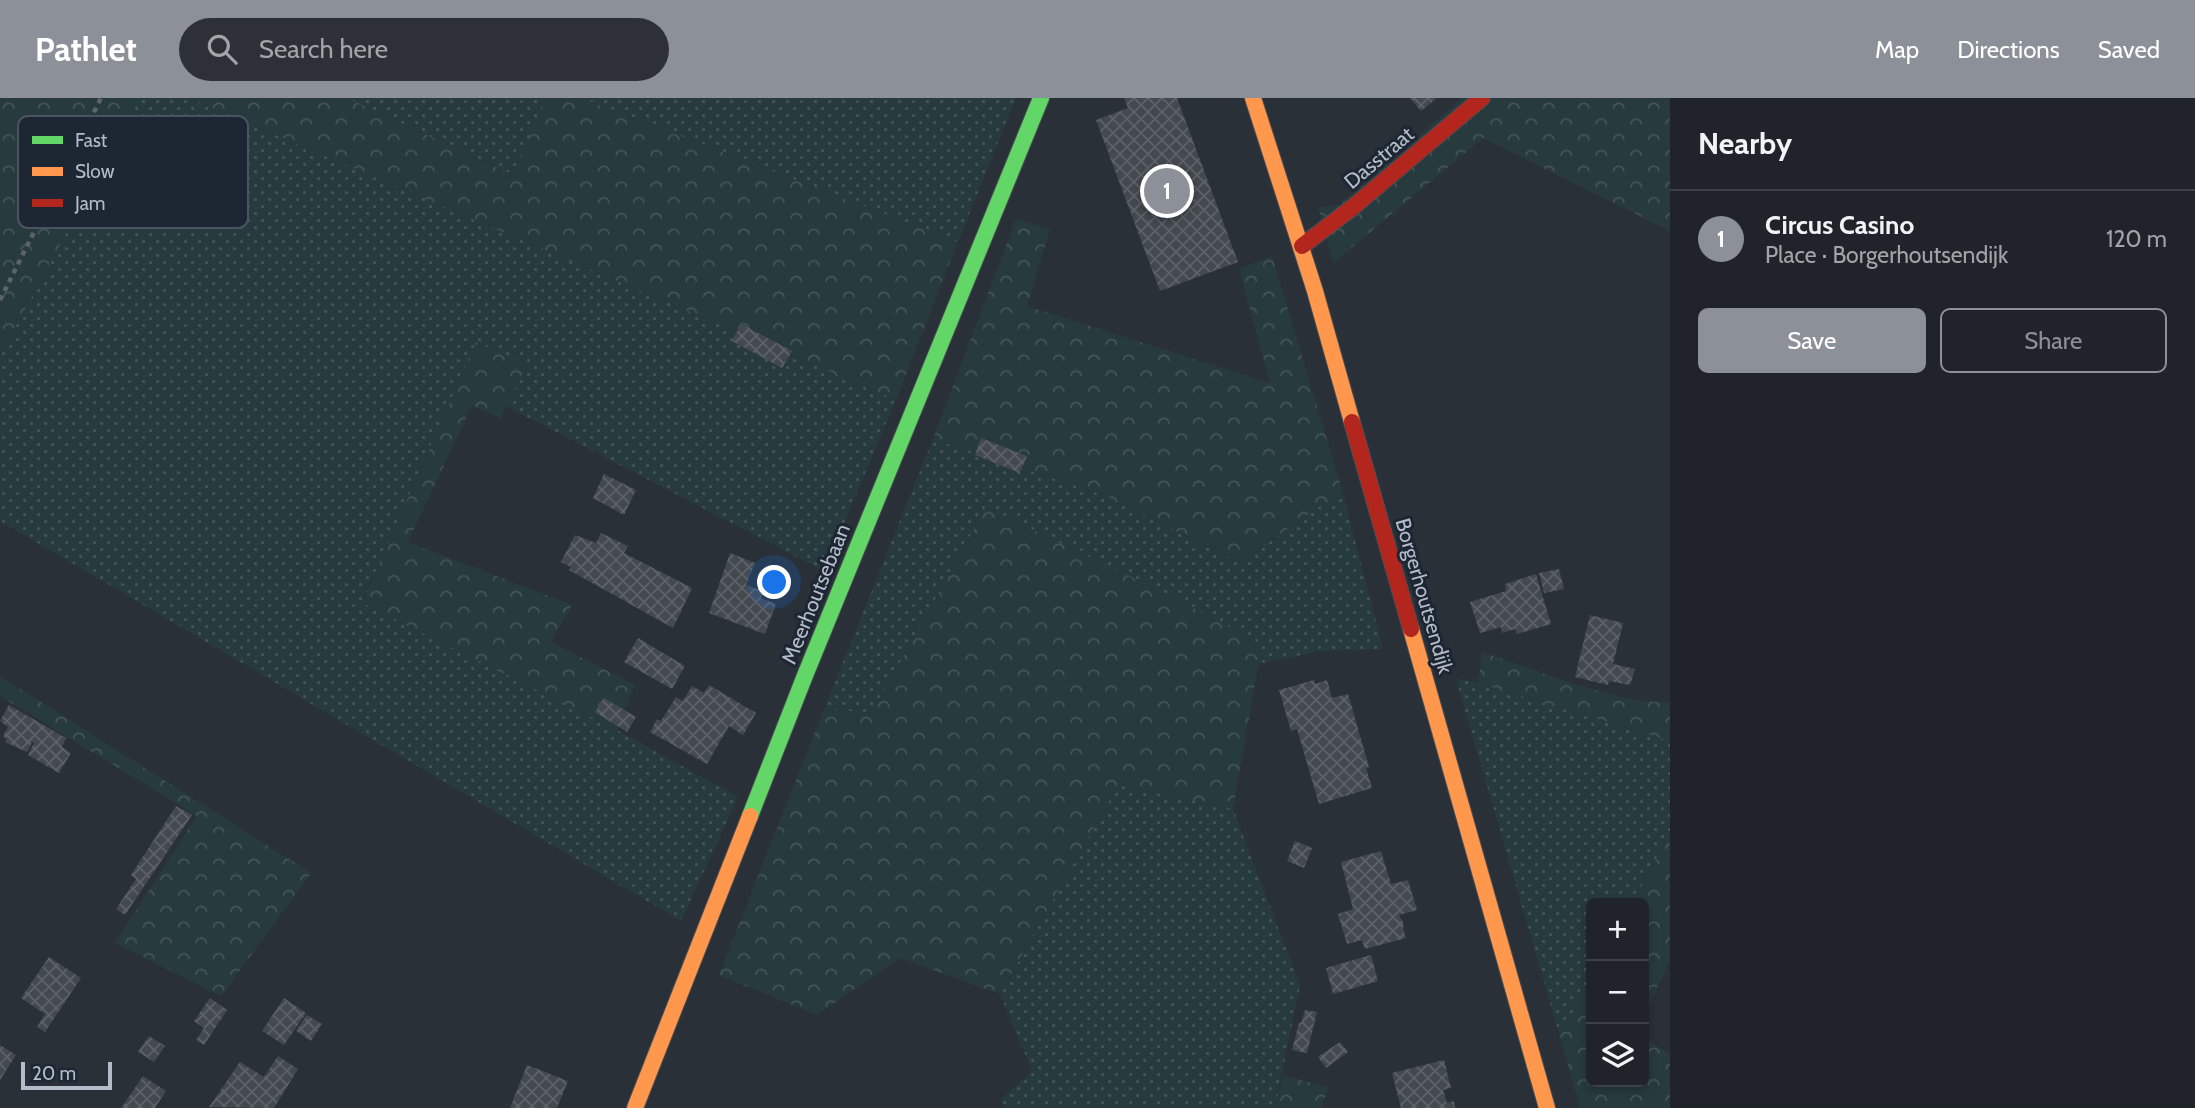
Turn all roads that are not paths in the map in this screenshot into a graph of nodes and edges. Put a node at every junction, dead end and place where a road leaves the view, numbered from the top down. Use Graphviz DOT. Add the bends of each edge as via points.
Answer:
graph roads {
  1 [pos="1041,98"];
  2 [pos="1253,98"];
  3 [pos="1482,98"];
  4 [pos="1302,246"];
  5 [pos="635,1108"];
  6 [pos="1547,1108"];
  1 -- 5 [label="street, Meerhoutsebaan"];
  2 -- 4 [label="street, Borgerhoutsendijk"];
  3 -- 4 [label="street, Dasstraat"];
  4 -- 6 [label="street, Borgerhoutsendijk"];
}
